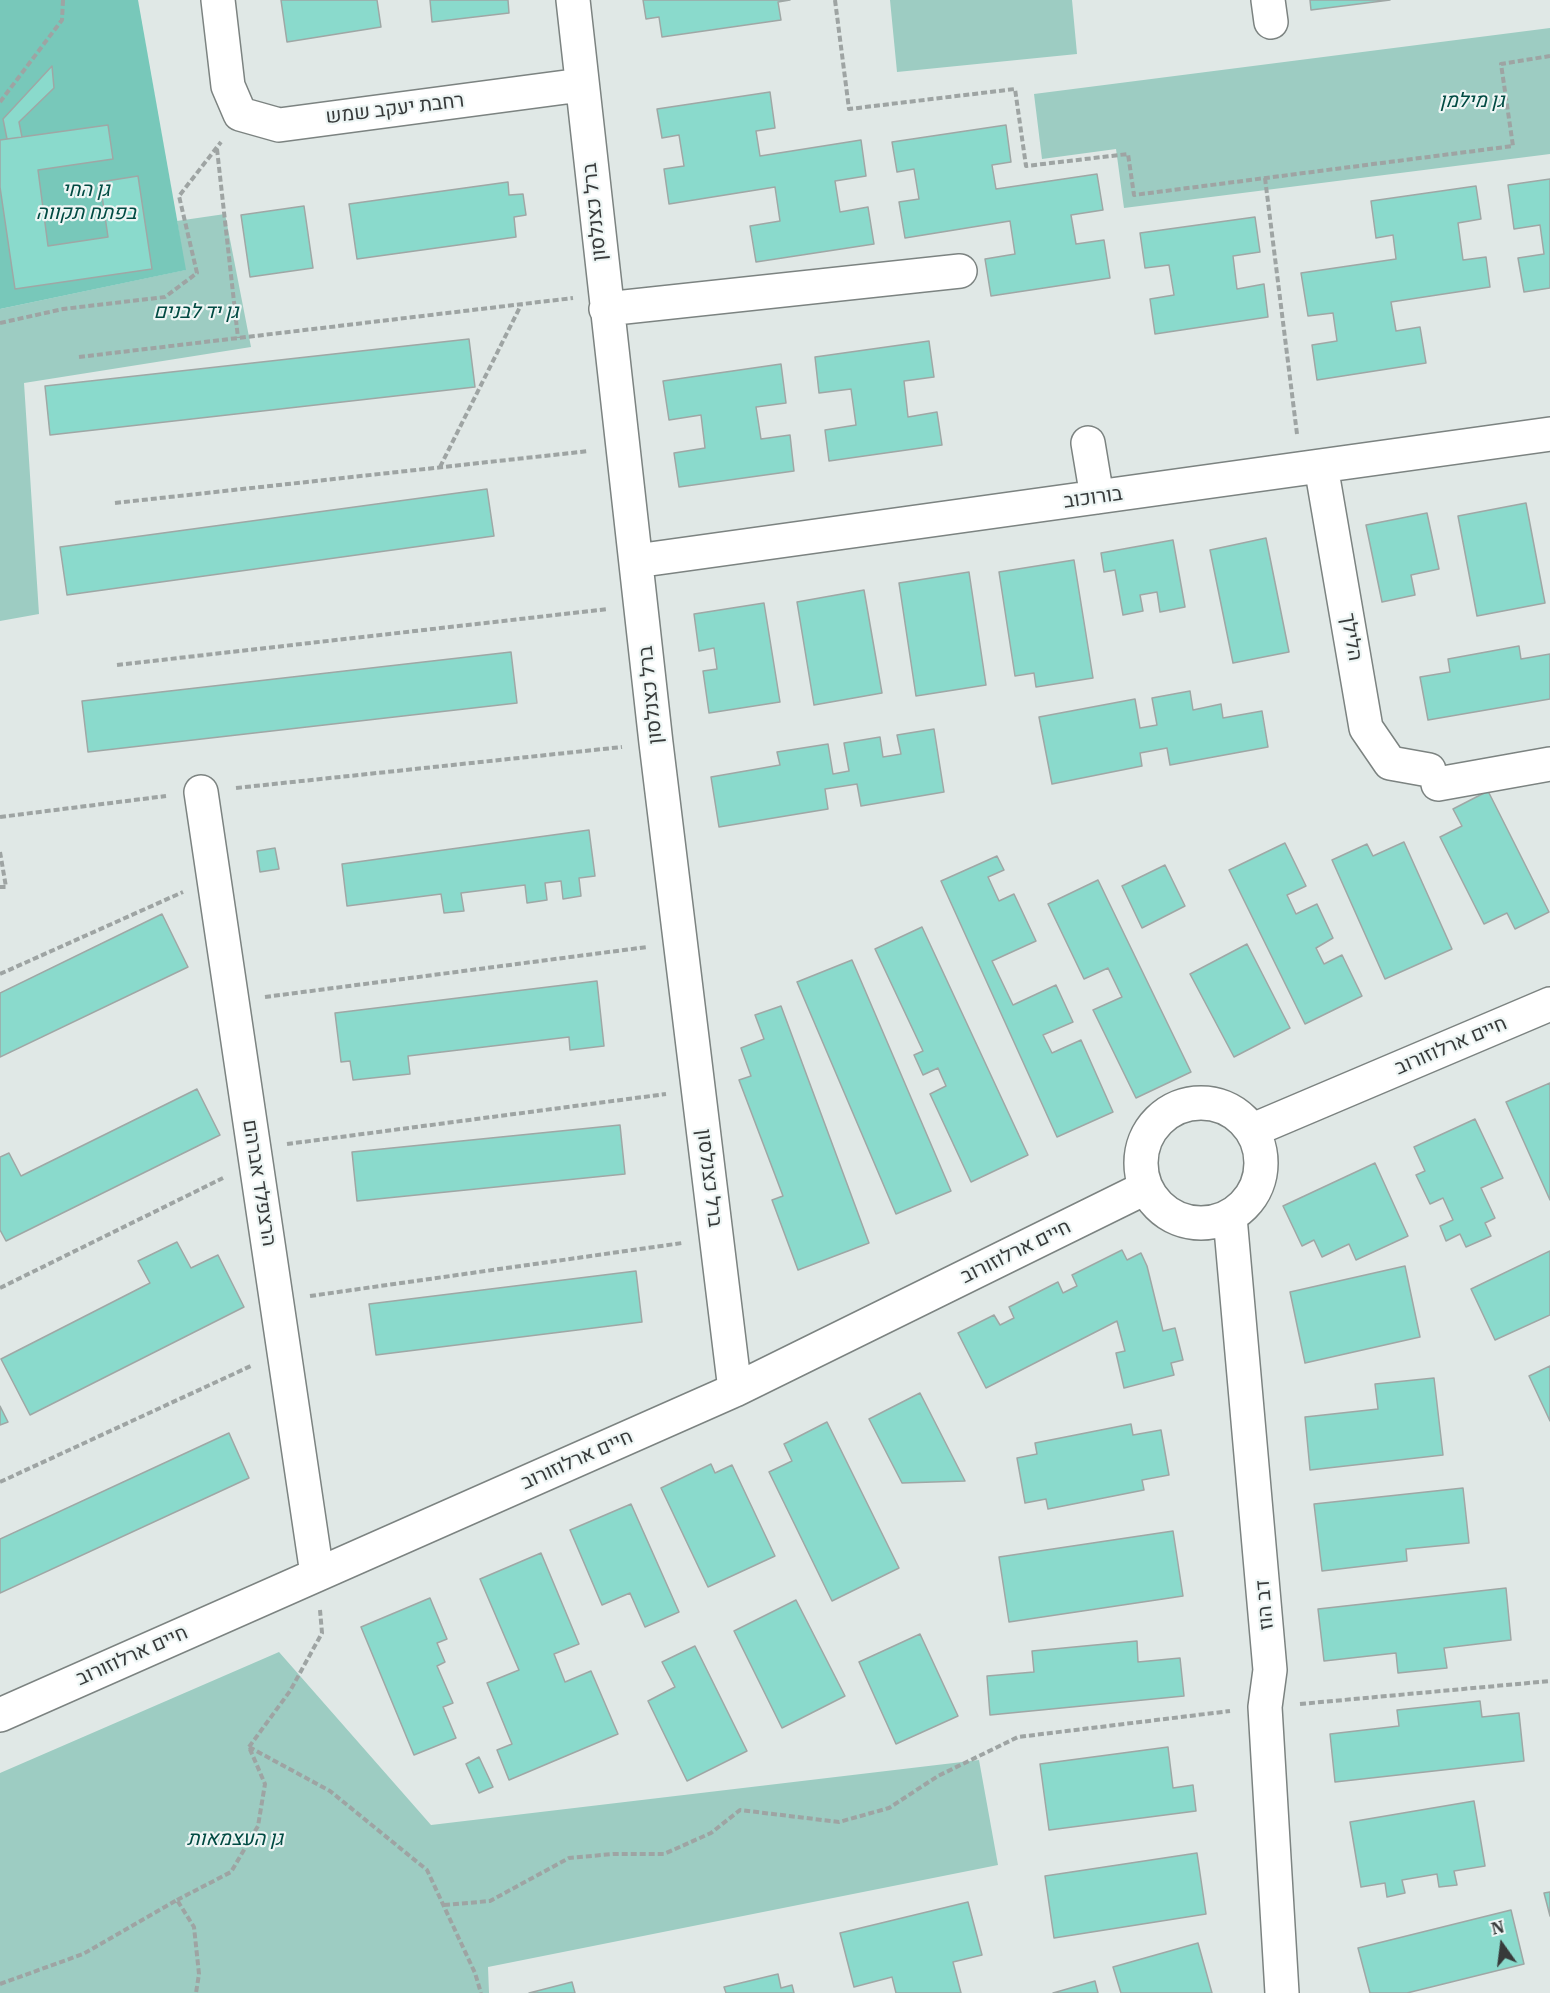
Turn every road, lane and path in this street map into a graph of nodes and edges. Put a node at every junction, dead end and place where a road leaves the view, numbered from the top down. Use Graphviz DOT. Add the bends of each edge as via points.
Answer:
graph roads {
  1 [pos="63,0"];
  2 [pos="218,0"];
  3 [pos="573,0"];
  4 [pos="835,0"];
  5 [pos="1550,56"];
  6 [pos="581,85"];
  7 [pos="234,100"];
  8 [pos="0,102"];
  9 [pos="217,148"];
  10 [pos="1265,178"];
  11 [pos="960,272"];
  12 [pos="605,302"];
  13 [pos="521,304"];
  14 [pos="0,323"];
  15 [pos="238,338"];
  16 [pos="79,357"];
  17 [pos="1550,434"];
  18 [pos="1088,443"];
  19 [pos="622,447"];
  20 [pos="439,467"];
  21 [pos="1311,467"];
  22 [pos="1097,497"];
  23 [pos="115,503"];
  24 [pos="636,561"];
  25 [pos="640,605"];
  26 [pos="117,666"];
  27 [pos="656,743"];
  28 [pos="1550,764"];
  29 [pos="201,792"];
  30 [pos="0,817"];
  31 [pos="0,852"];
  32 [pos="213,878"];
  33 [pos="0,888"];
  34 [pos="680,942"];
  35 [pos="0,974"];
  36 [pos="232,1001"];
  37 [pos="1550,1004"];
  38 [pos="698,1090"];
  39 [pos="1253,1130"];
  40 [pos="255,1156"];
  41 [pos="1145,1188"];
  42 [pos="1230,1216"];
  43 [pos="717,1238"];
  44 [pos="0,1288"];
  45 [pos="276,1300"];
  46 [pos="284,1351"];
  47 [pos="735,1390"];
  48 [pos="0,1482"];
  49 [pos="317,1574"];
  50 [pos="1550,1681"];
  51 [pos="1265,1707"];
  52 [pos="0,1715"];
  53 [pos="249,1747"];
  54 [pos="177,1900"];
  55 [pos="444,1905"];
  56 [pos="0,1984"];
  57 [pos="196,1993"];
  58 [pos="481,1993"];
  59 [pos="1282,1993"];
  1 -- 8 [label="path" via="62,20"];
  2 -- 7 [label="street"];
  3 -- 6 [label="street, ברל כצנלסון"];
  4 -- 10 [label="path" via="849,109 1015,89 1026,166 1128,154 1134,195"];
  5 -- 10 [label="path" via="1501,64 1513,146"];
  6 -- 7 [label="street, רחבת יעקב שמש" via="279,124"];
  6 -- 12 [label="street, ברל כצנלסון"];
  7 -- 9 [label="path"];
  9 -- 14 [label="path" via="179,196 197,273 165,297 63,309"];
  9 -- 15 [label="path"];
  10 -- 21 [label="path"];
  11 -- 12 [label="street"];
  12 -- 13 [label="path"];
  12 -- 19 [label="street, ברל כצנלסון"];
  13 -- 15 [label="path"];
  13 -- 20 [label="path"];
  15 -- 16 [label="path"];
  17 -- 21 [label="street, בורוכוב"];
  18 -- 22 [label="street"];
  19 -- 20 [label="path"];
  19 -- 24 [label="street, ברל כצנלסון"];
  20 -- 23 [label="path"];
  21 -- 22 [label="street, בורוכוב"];
  21 -- 28 [label="street, הלילך" via="1366,728 1390,763 1434,777"];
  22 -- 24 [label="street, בורוכוב"];
  24 -- 25 [label="street, ברל כצנלסון"];
  25 -- 26 [label="path"];
  25 -- 27 [label="street, ברל כצנלסון"];
  27 -- 29 [label="path"];
  27 -- 34 [label="street, ברל כצנלסון"];
  29 -- 30 [label="path"];
  29 -- 32 [label="street, הרצפלד אברהם"];
  31 -- 33 [label="path" via="6,887"];
  32 -- 35 [label="path"];
  32 -- 36 [label="street, הרצפלד אברהם"];
  34 -- 36 [label="path"];
  34 -- 38 [label="street, ברל כצנלסון"];
  36 -- 40 [label="street, הרצפלד אברהם"];
  37 -- 39 [label="street, חיים ארלוזורוב"];
  38 -- 40 [label="path"];
  38 -- 43 [label="street, ברל כצנלסון"];
  39 -- 41 [label="street" via="1220,1105 1190,1103 1170,1110 1154,1124 1143,1142 1140,1164"];
  39 -- 42 [label="street" via="1262,1165 1258,1185 1246,1203"];
  40 -- 44 [label="path"];
  40 -- 45 [label="street, הרצפלד אברהם"];
  41 -- 42 [label="street" via="1157,1206 1174,1218 1195,1223 1216,1222"];
  41 -- 47 [label="street, חיים ארלוזורוב"];
  42 -- 51 [label="street, דב הוז" via="1270,1670"];
  43 -- 45 [label="path"];
  43 -- 47 [label="street, ברל כצנלסון"];
  45 -- 46 [label="street, הרצפלד אברהם"];
  46 -- 48 [label="path"];
  46 -- 49 [label="street, הרצפלד אברהם"];
  47 -- 49 [label="street, חיים ארלוזורוב"];
  49 -- 52 [label="street, חיים ארלוזורוב"];
  49 -- 53 [label="path" via="322,1634 290,1691"];
  50 -- 51 [label="path"];
  51 -- 55 [label="path" via="1018,1737 938,1776 889,1809 839,1822 740,1810 711,1833 664,1854 569,1858 490,1901"];
  51 -- 59 [label="street, דב הוז"];
  53 -- 54 [label="path" via="265,1784 258,1826 231,1872"];
  53 -- 55 [label="path" via="330,1791 427,1870"];
  54 -- 56 [label="path" via="83,1954"];
  54 -- 57 [label="path" via="194,1927 199,1974"];
  55 -- 58 [label="path"];
}
